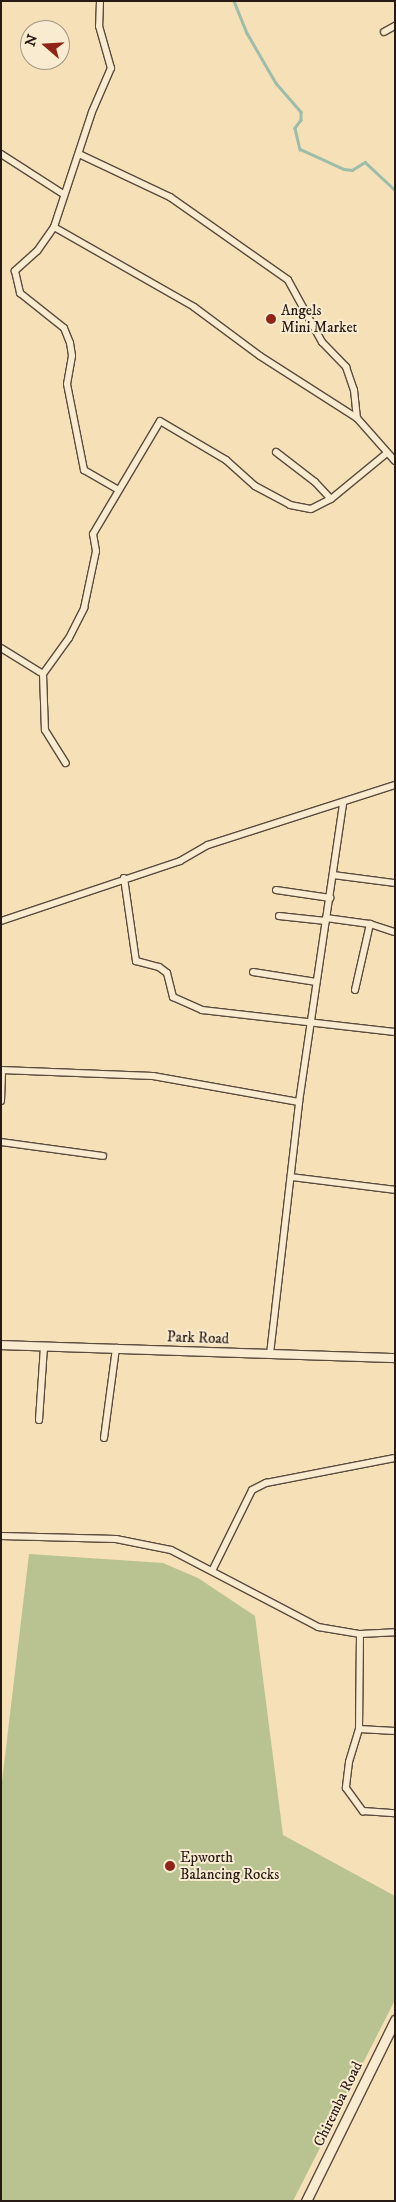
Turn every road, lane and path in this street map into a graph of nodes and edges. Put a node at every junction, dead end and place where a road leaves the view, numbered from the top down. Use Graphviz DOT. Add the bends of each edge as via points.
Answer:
graph roads {
  1 [pos="100,1"];
  2 [pos="395,26"];
  3 [pos="384,32"];
  4 [pos="1,154"];
  5 [pos="79,154"];
  6 [pos="63,194"];
  7 [pos="54,227"];
  8 [pos="358,418"];
  9 [pos="276,452"];
  10 [pos="387,453"];
  11 [pos="395,461"];
  12 [pos="118,490"];
  13 [pos="331,499"];
  14 [pos="1,648"];
  15 [pos="43,674"];
  16 [pos="66,763"];
  17 [pos="395,785"];
  18 [pos="343,803"];
  19 [pos="333,875"];
  20 [pos="124,878"];
  21 [pos="395,883"];
  22 [pos="276,890"];
  23 [pos="330,898"];
  24 [pos="279,916"];
  25 [pos="326,920"];
  26 [pos="1,921"];
  27 [pos="370,924"];
  28 [pos="395,932"];
  29 [pos="253,972"];
  30 [pos="316,982"];
  31 [pos="355,990"];
  32 [pos="310,1024"];
  33 [pos="395,1032"];
  34 [pos="2,1070"];
  35 [pos="1,1101"];
  36 [pos="299,1102"];
  37 [pos="1,1142"];
  38 [pos="103,1156"];
  39 [pos="291,1177"];
  40 [pos="395,1190"];
  41 [pos="1,1345"];
  42 [pos="44,1346"];
  43 [pos="116,1348"];
  44 [pos="270,1354"];
  45 [pos="395,1358"];
  46 [pos="39,1420"];
  47 [pos="104,1438"];
  48 [pos="395,1458"];
  49 [pos="1,1536"];
  50 [pos="212,1571"];
  51 [pos="395,1632"];
  52 [pos="360,1634"];
  53 [pos="359,1729"];
  54 [pos="395,1731"];
  55 [pos="395,1813"];
  56 [pos="395,2020"];
  57 [pos="310,2199"];
  1 -- 5 [label="street" via="99,26 112,68 92,112"];
  2 -- 3 [label="street"];
  4 -- 6 [label="street"];
  5 -- 6 [label="street"];
  5 -- 8 [label="street" via="170,197 288,280 322,342 346,367 354,390"];
  6 -- 7 [label="street"];
  7 -- 8 [label="street" via="194,307 260,356"];
  7 -- 12 [label="street" via="37,251 15,271 20,293 64,328 72,356 67,384 84,470"];
  8 -- 10 [label="street"];
  9 -- 13 [label="street" via="315,482"];
  10 -- 11 [label="street"];
  10 -- 13 [label="street"];
  12 -- 13 [label="street" via="160,420 226,460 255,486 290,506 311,509"];
  12 -- 15 [label="street" via="93,534 96,551 82,614"];
  14 -- 15 [label="street"];
  15 -- 16 [label="street" via="46,730"];
  17 -- 18 [label="street"];
  18 -- 19 [label="street"];
  18 -- 20 [label="street" via="208,846 180,861"];
  19 -- 21 [label="street"];
  19 -- 23 [label="street"];
  20 -- 26 [label="street"];
  20 -- 32 [label="street" via="136,961 159,967 167,973 173,997 202,1010"];
  22 -- 23 [label="street"];
  23 -- 25 [label="street"];
  24 -- 25 [label="street"];
  25 -- 27 [label="street"];
  25 -- 30 [label="street"];
  27 -- 28 [label="street"];
  27 -- 31 [label="street"];
  29 -- 30 [label="street"];
  30 -- 32 [label="street"];
  32 -- 33 [label="street"];
  32 -- 36 [label="street"];
  34 -- 35 [label="street"];
  34 -- 36 [label="street" via="148,1076"];
  36 -- 39 [label="street"];
  37 -- 38 [label="street"];
  39 -- 40 [label="street"];
  39 -- 44 [label="street"];
  41 -- 42 [label="street, Park Road"];
  42 -- 43 [label="street, Park Road"];
  42 -- 46 [label="street"];
  43 -- 44 [label="street, Park Road"];
  43 -- 47 [label="street"];
  44 -- 45 [label="street, Park Road"];
  48 -- 50 [label="street" via="266,1483 252,1490"];
  49 -- 50 [label="street" via="116,1539 171,1550"];
  50 -- 52 [label="street" via="266,1603 318,1627"];
  51 -- 52 [label="street"];
  52 -- 53 [label="street"];
  53 -- 54 [label="street"];
  53 -- 55 [label="street" via="348,1762 346,1788 363,1811"];
  56 -- 57 [label="main road, Chiremba Road"];
}
